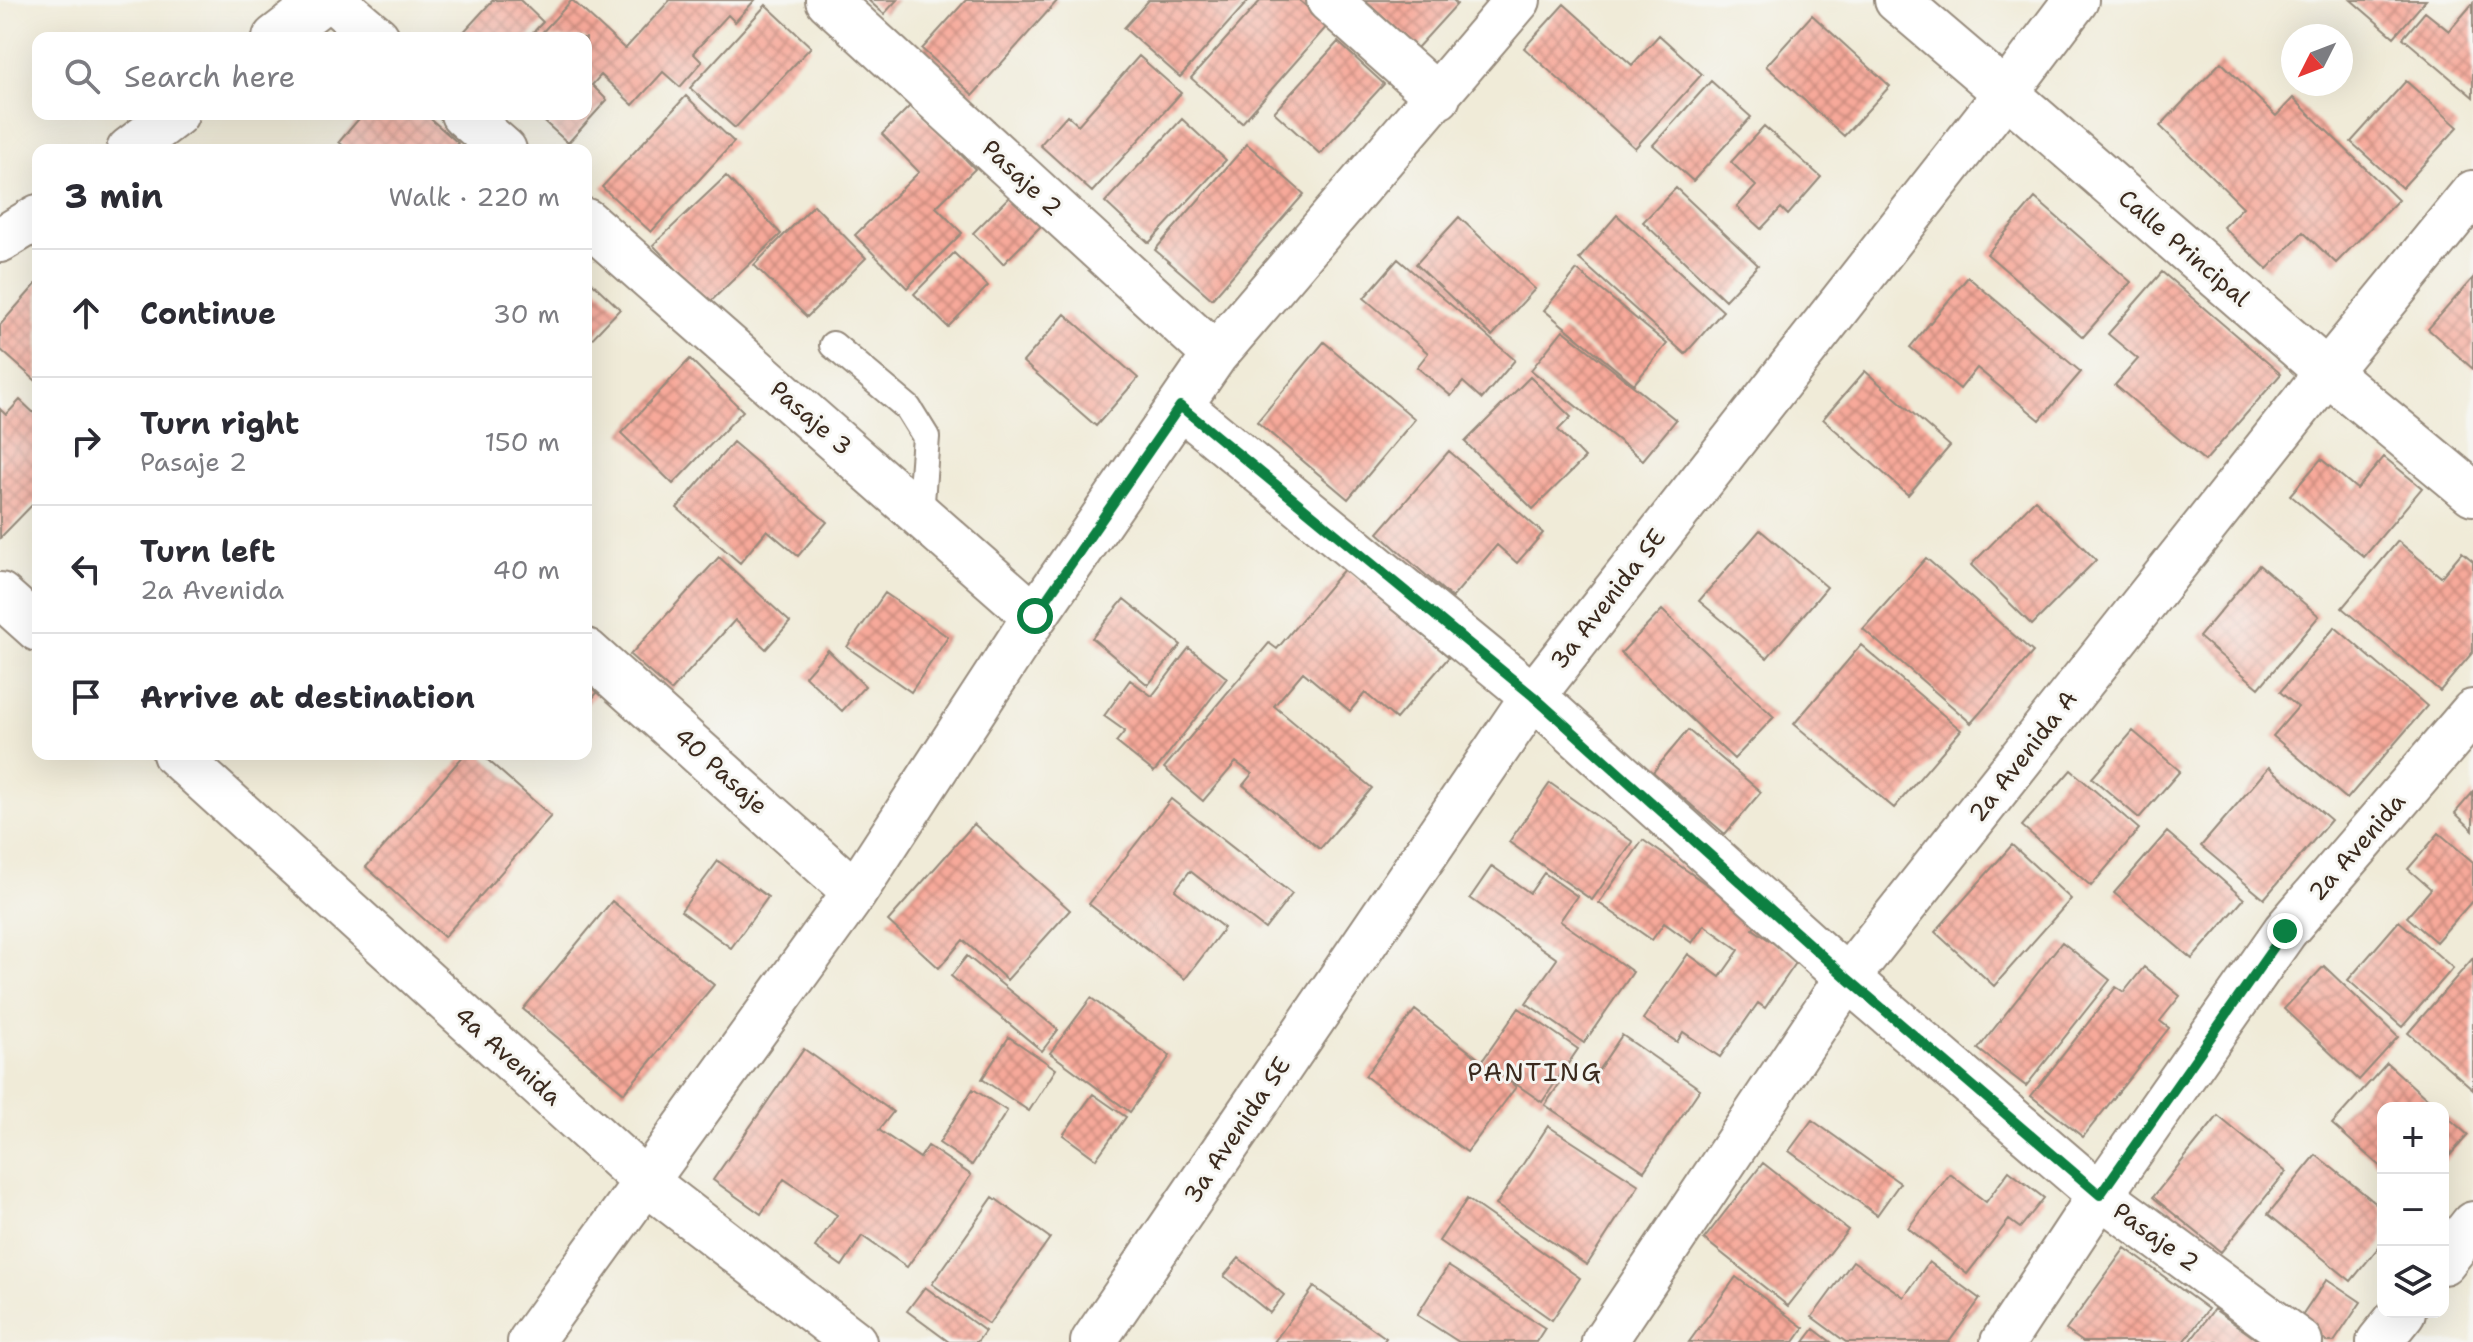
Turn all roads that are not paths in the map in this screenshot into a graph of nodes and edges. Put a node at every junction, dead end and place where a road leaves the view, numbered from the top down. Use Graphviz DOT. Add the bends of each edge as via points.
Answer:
graph roads {
  1 [pos="324,0"];
  2 [pos="333,0"];
  3 [pos="828,0"];
  4 [pos="1329,0"];
  5 [pos="1518,0"];
  6 [pos="1897,0"];
  7 [pos="2076,0"];
  8 [pos="283,32"];
  9 [pos="370,32"];
  10 [pos="2006,93"];
  11 [pos="1438,97"];
  12 [pos="168,120"];
  13 [pos="470,120"];
  14 [pos="137,144"];
  15 [pos="497,144"];
  16 [pos="2473,193"];
  17 [pos="32,221"];
  18 [pos="592,226"];
  19 [pos="0,240"];
  20 [pos="833,345"];
  21 [pos="1215,355"];
  22 [pos="2327,372"];
  23 [pos="1180,406"];
  24 [pos="2473,493"];
  25 [pos="920,514"];
  26 [pos="0,595"];
  27 [pos="1035,616"];
  28 [pos="32,624"];
  29 [pos="592,656"];
  30 [pos="1533,696"];
  31 [pos="2473,712"];
  32 [pos="182,760"];
  33 [pos="855,892"];
  34 [pos="1847,978"];
  35 [pos="646,1182"];
  36 [pos="2100,1195"];
  37 [pos="2473,1224"];
  38 [pos="2449,1254"];
  39 [pos="2398,1318"];
  40 [pos="530,1342"];
  41 [pos="854,1342"];
  42 [pos="1093,1342"];
  43 [pos="1604,1342"];
  44 [pos="2003,1342"];
  45 [pos="2300,1342"];
  46 [pos="2379,1342"];
  1 -- 8 [label="street"];
  2 -- 9 [label="street"];
  3 -- 21 [label="street, Pasaje 2"];
  4 -- 11 [label="street"];
  5 -- 11 [label="street"];
  6 -- 10 [label="street, Calle Principal"];
  7 -- 10 [label="street, 3a Avenida SE"];
  10 -- 22 [label="street, Calle Principal"];
  10 -- 30 [label="street, 3a Avenida SE"];
  11 -- 21 [label="street"];
  12 -- 14 [label="street"];
  13 -- 15 [label="street"];
  16 -- 22 [label="street, 2a Avenida A"];
  17 -- 19 [label="street"];
  18 -- 25 [label="street, Pasaje 3"];
  20 -- 25 [label="lane" via="908,408 926,437"];
  21 -- 23 [label="street"];
  22 -- 24 [label="street, Calle Principal"];
  22 -- 34 [label="street, 2a Avenida A"];
  23 -- 27 [label="street"];
  23 -- 30 [label="street, Pasaje 2"];
  25 -- 27 [label="street, Pasaje 3"];
  26 -- 28 [label="street"];
  27 -- 33 [label="street"];
  29 -- 33 [label="street, 40 Pasaje"];
  30 -- 34 [label="street, Pasaje 2"];
  30 -- 42 [label="street, 3a Avenida SE"];
  31 -- 36 [label="street, 2a Avenida" via="2285,931"];
  32 -- 35 [label="street, 4a Avenida"];
  33 -- 35 [label="street"];
  34 -- 36 [label="street, Pasaje 2"];
  34 -- 43 [label="street, 2a Avenida A"];
  35 -- 40 [label="street"];
  35 -- 41 [label="street, 4a Avenida"];
  36 -- 44 [label="street, 2a Avenida"];
  36 -- 45 [label="street, Pasaje 2"];
  37 -- 38 [label="street"];
  39 -- 46 [label="street"];
}
